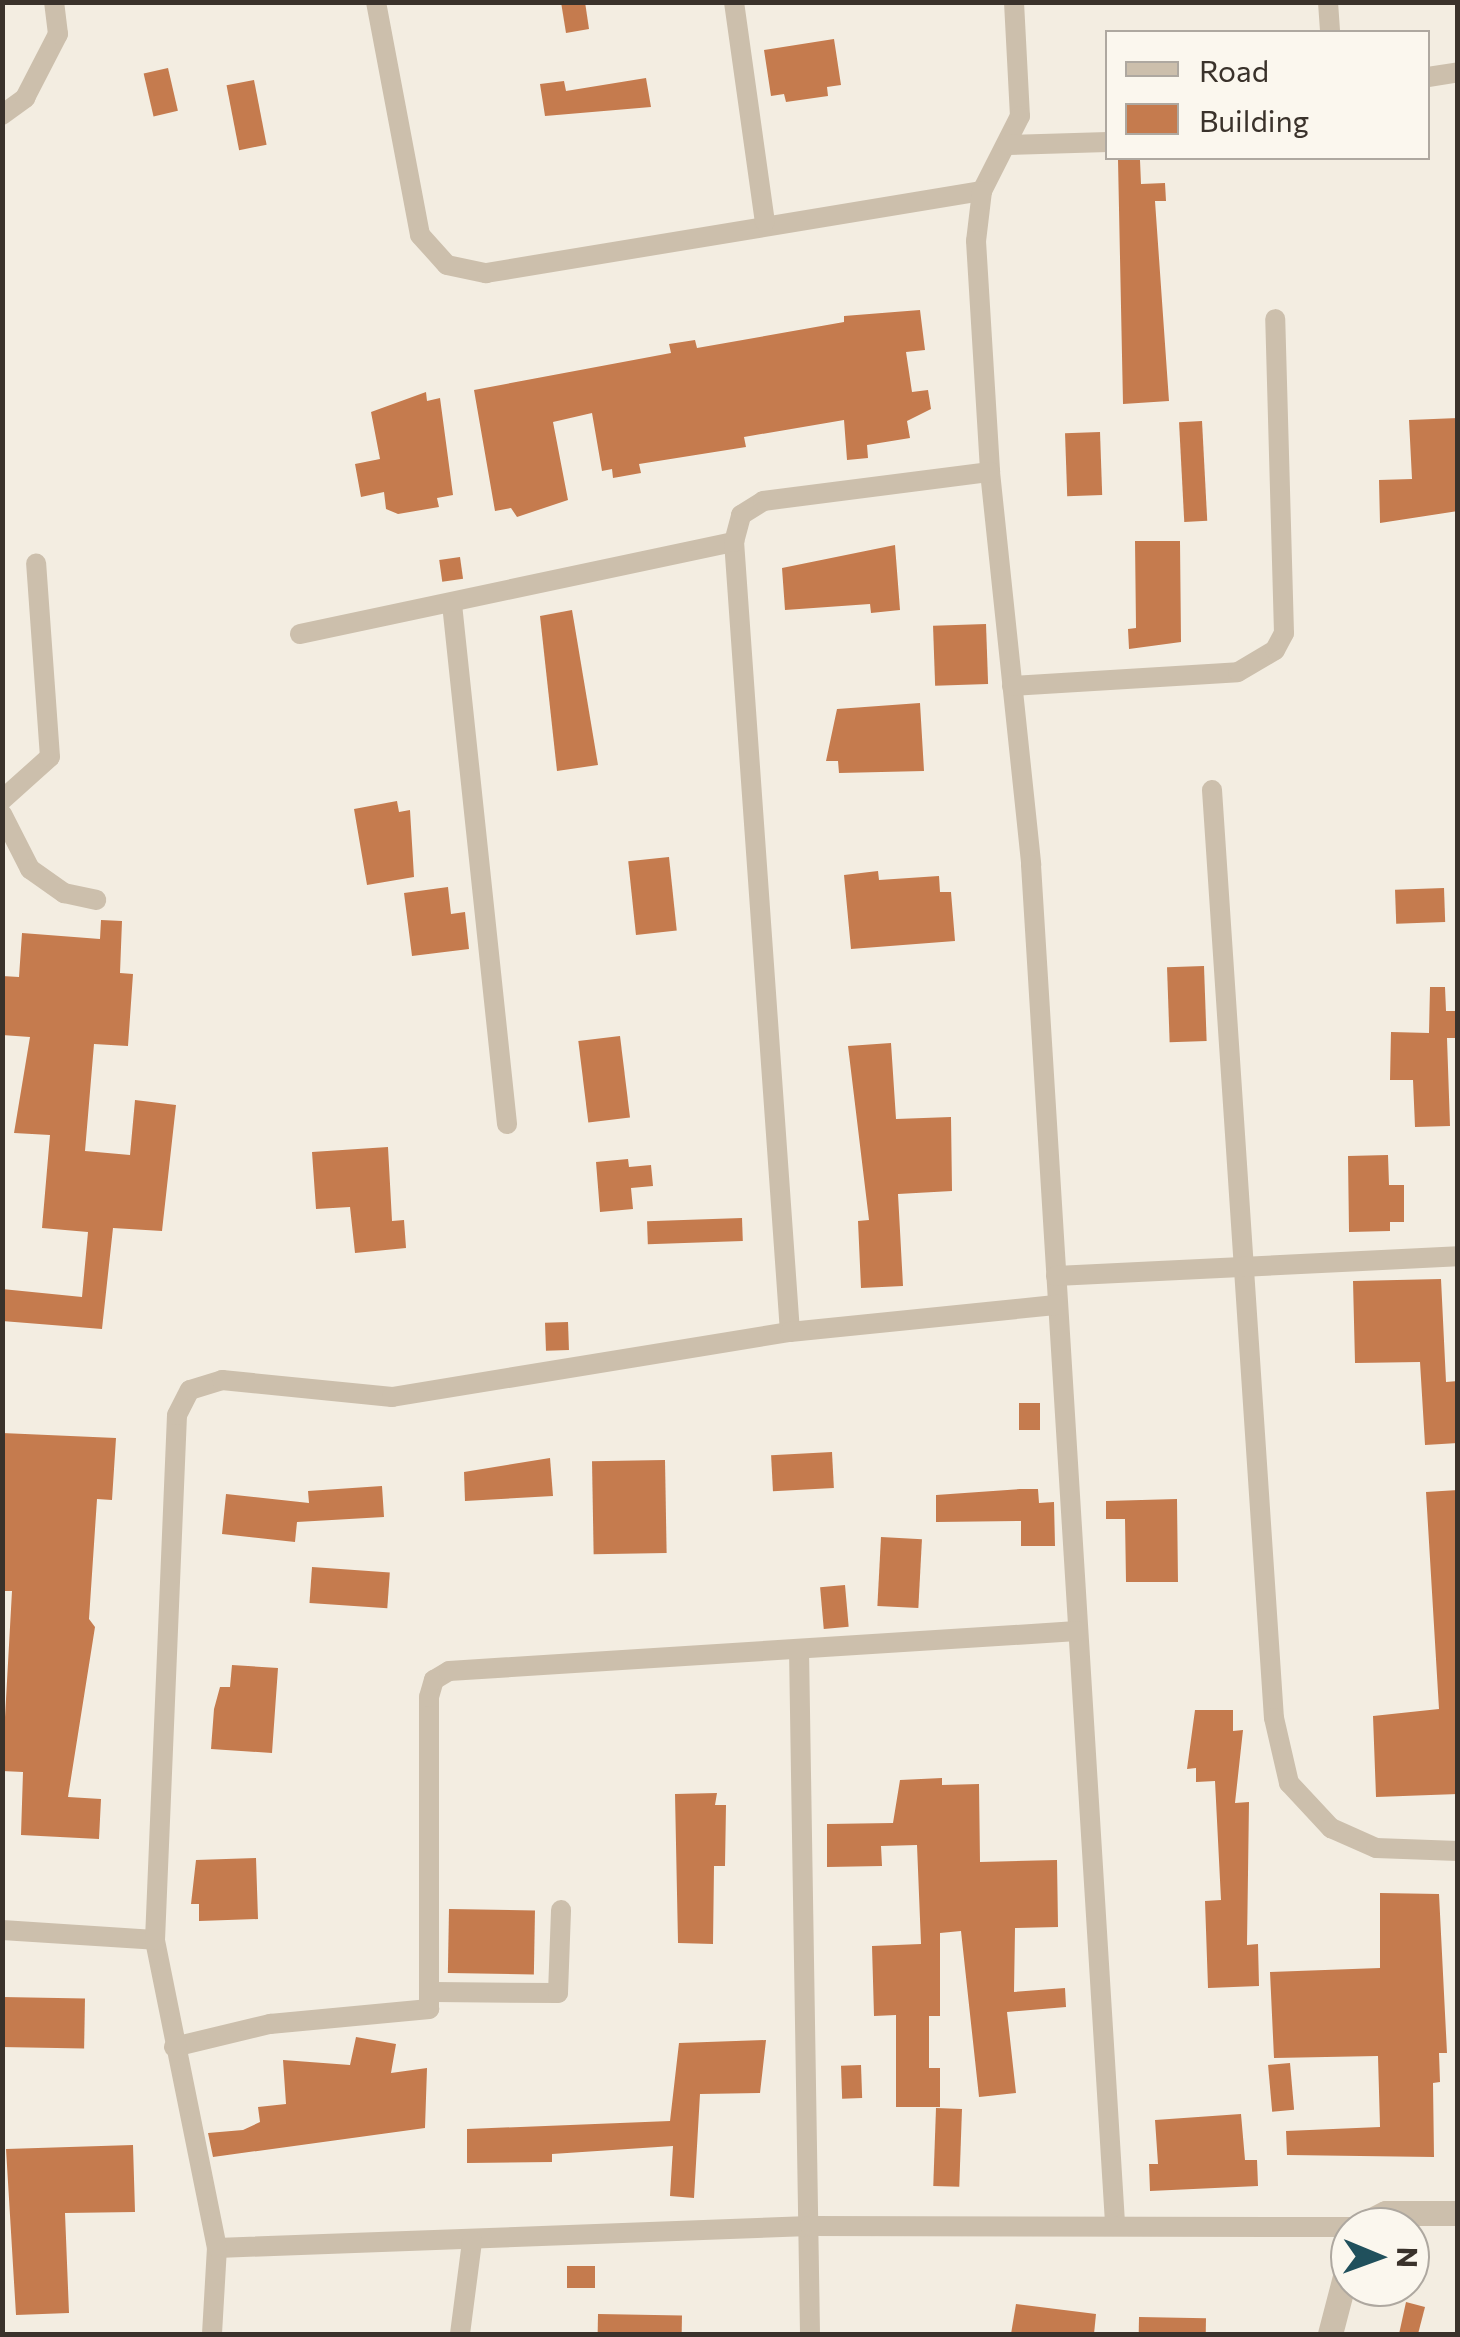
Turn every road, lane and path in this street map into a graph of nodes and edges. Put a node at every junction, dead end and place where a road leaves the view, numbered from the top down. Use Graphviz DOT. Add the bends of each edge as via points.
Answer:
graph roads {
  1 [pos="54,2"];
  2 [pos="376,2"];
  3 [pos="734,2"];
  4 [pos="1014,2"];
  5 [pos="1328,2"];
  6 [pos="1330,30"];
  7 [pos="1458,72"];
  8 [pos="1430,77"];
  9 [pos="2,115"];
  10 [pos="1105,142"];
  11 [pos="1008,144"];
  12 [pos="982,191"];
  13 [pos="765,222"];
  14 [pos="1275,319"];
  15 [pos="990,472"];
  16 [pos="734,542"];
  17 [pos="36,564"];
  18 [pos="452,604"];
  19 [pos="300,634"];
  20 [pos="1012,686"];
  21 [pos="1212,790"];
  22 [pos="2,800"];
  23 [pos="2,814"];
  24 [pos="96,900"];
  25 [pos="507,1124"];
  26 [pos="1458,1256"];
  27 [pos="1239,1263"];
  28 [pos="1056,1276"];
  29 [pos="1058,1305"];
  30 [pos="790,1332"];
  31 [pos="1077,1631"];
  32 [pos="798,1648"];
  33 [pos="1458,1851"];
  34 [pos="561,1910"];
  35 [pos="2,1930"];
  36 [pos="155,1940"];
  37 [pos="434,1992"];
  38 [pos="174,2047"];
  39 [pos="1430,2213"];
  40 [pos="1458,2213"];
  41 [pos="1115,2223"];
  42 [pos="810,2226"];
  43 [pos="1330,2227"];
  44 [pos="472,2241"];
  45 [pos="217,2248"];
  46 [pos="1337,2307"];
  47 [pos="212,2334"];
  48 [pos="460,2334"];
  49 [pos="810,2334"];
  50 [pos="1330,2334"];
  1 -- 9 [label="street" via="58,34 25,98"];
  2 -- 13 [label="street" via="420,236 447,265 486,273"];
  3 -- 13 [label="street"];
  4 -- 11 [label="street" via="1023,80"];
  5 -- 6 [label="street"];
  7 -- 8 [label="street"];
  10 -- 11 [label="street"];
  11 -- 12 [label="street"];
  12 -- 13 [label="street"];
  12 -- 15 [label="street" via="976,242"];
  14 -- 20 [label="street" via="1284,634 1275,650 1238,672"];
  15 -- 16 [label="street" via="764,501 741,515"];
  15 -- 20 [label="street"];
  16 -- 18 [label="street"];
  16 -- 30 [label="street"];
  17 -- 22 [label="street" via="50,757"];
  18 -- 19 [label="street"];
  18 -- 25 [label="street"];
  20 -- 28 [label="street"];
  21 -- 27 [label="street"];
  23 -- 24 [label="street" via="30,869 64,894"];
  26 -- 27 [label="street"];
  27 -- 28 [label="street"];
  27 -- 33 [label="street" via="1274,1718 1289,1782 1331,1828 1376,1848"];
  28 -- 29 [label="street"];
  29 -- 30 [label="street"];
  29 -- 31 [label="street"];
  30 -- 36 [label="street" via="392,1397 222,1380 190,1390 177,1415"];
  31 -- 32 [label="street"];
  31 -- 41 [label="street"];
  32 -- 37 [label="street" via="449,1671 434,1680"];
  32 -- 42 [label="street"];
  34 -- 37 [label="street" via="558,1993"];
  35 -- 36 [label="street"];
  36 -- 38 [label="street"];
  37 -- 38 [label="street" via="429,2009 411,2016 270,2024"];
  38 -- 45 [label="street"];
  39 -- 40 [label="street"];
  41 -- 42 [label="street"];
  41 -- 43 [label="street"];
  42 -- 44 [label="street"];
  42 -- 49 [label="street"];
  44 -- 45 [label="street"];
  44 -- 48 [label="street"];
  45 -- 47 [label="street"];
  46 -- 50 [label="street"];
}
